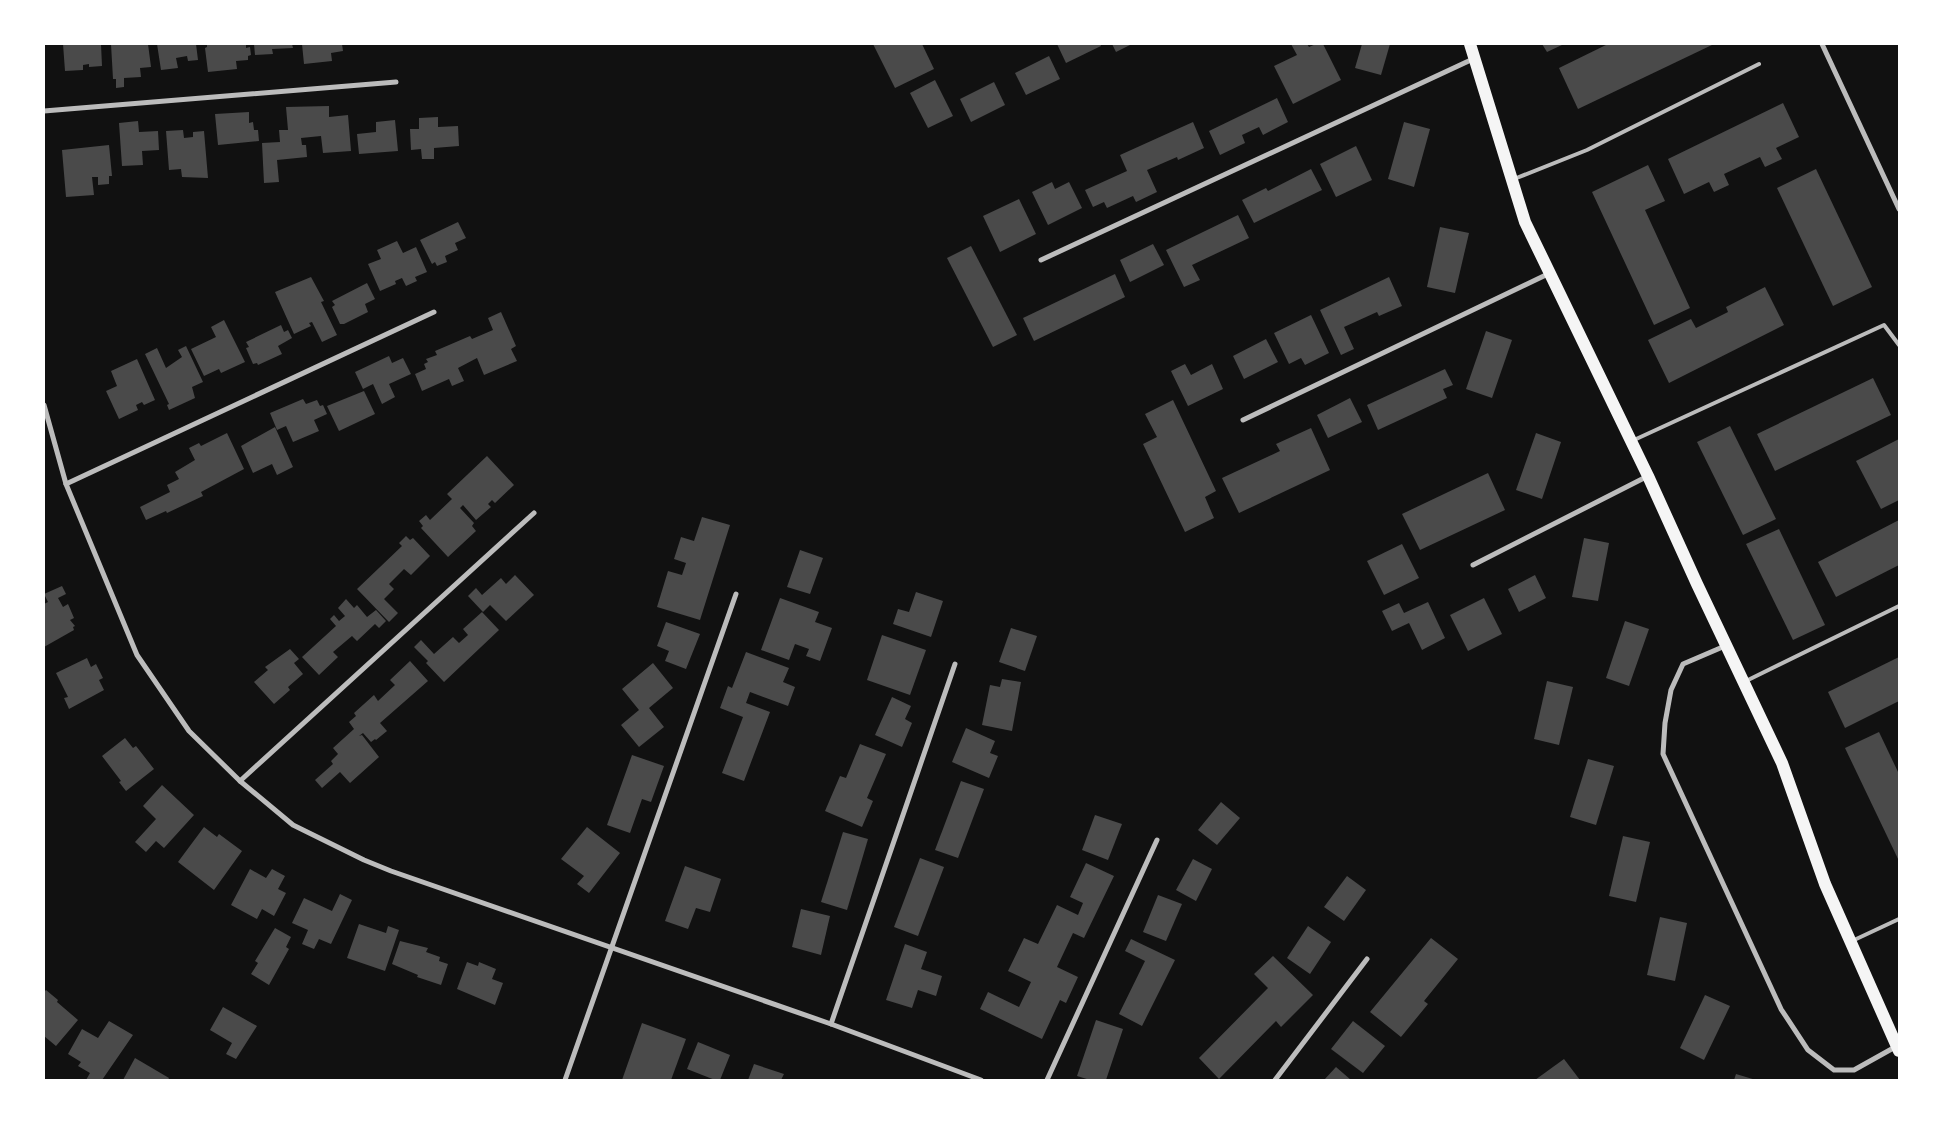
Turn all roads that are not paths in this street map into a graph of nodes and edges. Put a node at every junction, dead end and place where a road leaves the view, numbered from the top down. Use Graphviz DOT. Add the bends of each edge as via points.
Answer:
graph roads {
  1 [pos="1470,44"];
  2 [pos="1822,44"];
  3 [pos="1473,58"];
  4 [pos="1759,64"];
  5 [pos="396,82"];
  6 [pos="44,111"];
  7 [pos="1512,180"];
  8 [pos="1899,209"];
  9 [pos="1040,260"];
  10 [pos="1550,273"];
  11 [pos="434,312"];
  12 [pos="1899,345"];
  13 [pos="44,405"];
  14 [pos="1243,420"];
  15 [pos="1632,441"];
  16 [pos="1648,476"];
  17 [pos="66,484"];
  18 [pos="534,513"];
  19 [pos="1473,565"];
  20 [pos="736,594"];
  21 [pos="1899,606"];
  22 [pos="1727,645"];
  23 [pos="955,664"];
  24 [pos="1744,682"];
  25 [pos="240,781"];
  26 [pos="1157,840"];
  27 [pos="1899,918"];
  28 [pos="1851,942"];
  29 [pos="612,948"];
  30 [pos="1367,959"];
  31 [pos="831,1024"];
  32 [pos="1898,1049"];
  33 [pos="565,1080"];
  34 [pos="981,1080"];
  35 [pos="1047,1080"];
  36 [pos="1275,1080"];
  1 -- 3 [label="main road"];
  2 -- 8 [label="street"];
  3 -- 7 [label="main road"];
  3 -- 9 [label="street"];
  4 -- 7 [label="lane" via="1587,150"];
  5 -- 6 [label="street"];
  7 -- 10 [label="main road" via="1525,222"];
  10 -- 14 [label="street"];
  10 -- 15 [label="main road"];
  11 -- 17 [label="street"];
  12 -- 15 [label="lane" via="1884,325"];
  13 -- 17 [label="street"];
  15 -- 16 [label="main road"];
  16 -- 19 [label="street"];
  16 -- 22 [label="main road"];
  17 -- 25 [label="street" via="137,655 189,731"];
  18 -- 25 [label="street"];
  20 -- 29 [label="street"];
  21 -- 24 [label="lane"];
  22 -- 24 [label="main road"];
  22 -- 32 [label="street" via="1683,664 1671,690 1664,723 1663,754 1781,1009 1808,1050 1834,1070 1854,1070"];
  23 -- 31 [label="street"];
  24 -- 28 [label="main road" via="1782,763 1825,884"];
  25 -- 29 [label="street" via="293,825 364,860"];
  26 -- 35 [label="street"];
  27 -- 28 [label="lane"];
  28 -- 32 [label="main road"];
  29 -- 31 [label="street"];
  29 -- 33 [label="street"];
  30 -- 36 [label="street"];
  31 -- 34 [label="street"];
}
